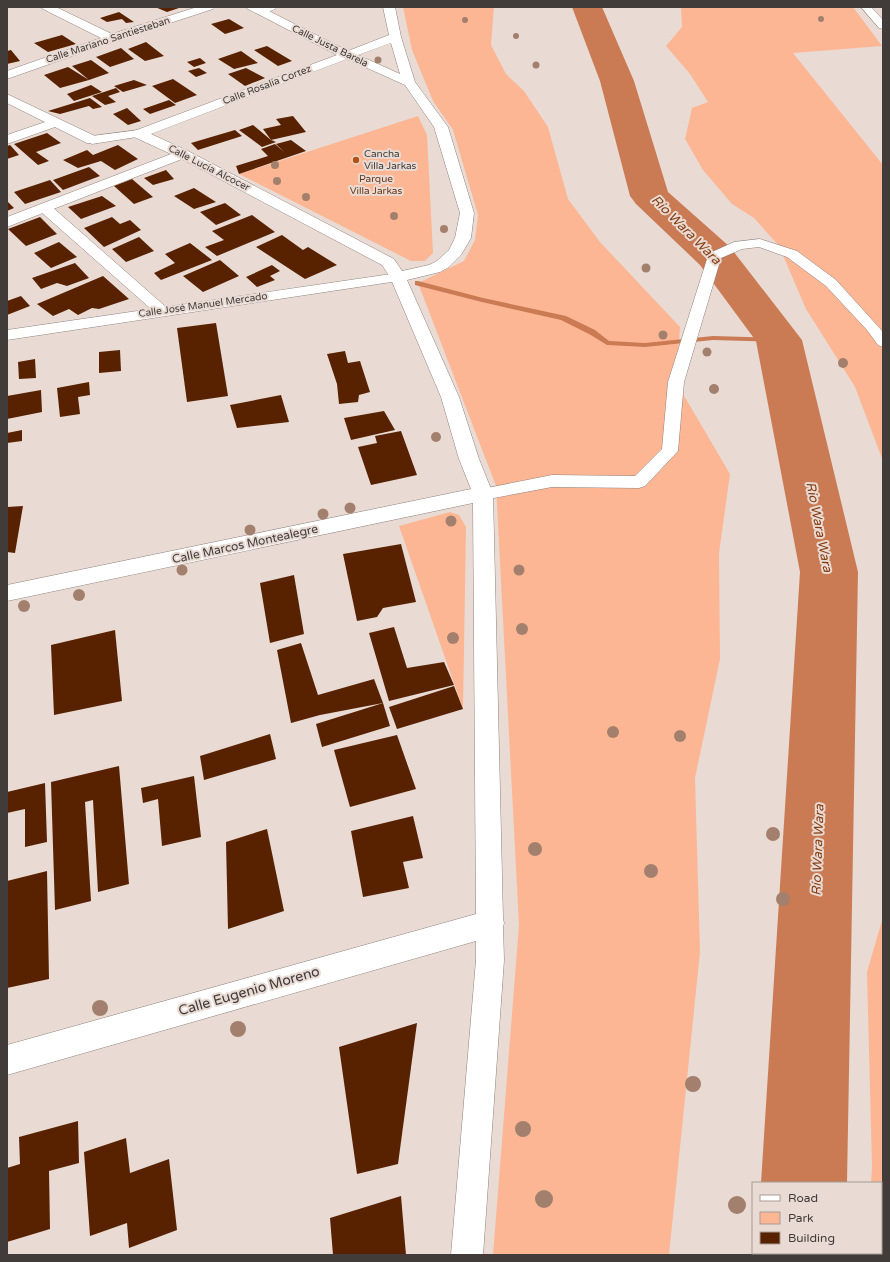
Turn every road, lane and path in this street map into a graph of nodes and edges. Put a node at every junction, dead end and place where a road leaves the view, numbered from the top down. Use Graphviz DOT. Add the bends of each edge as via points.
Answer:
graph roads {
  1 [pos="47,7"];
  2 [pos="209,7"];
  3 [pos="272,7"];
  4 [pos="389,7"];
  5 [pos="866,7"];
  6 [pos="256,9"];
  7 [pos="883,26"];
  8 [pos="395,37"];
  9 [pos="111,38"];
  10 [pos="347,56"];
  11 [pos="7,74"];
  12 [pos="409,82"];
  13 [pos="7,98"];
  14 [pos="57,122"];
  15 [pos="139,134"];
  16 [pos="7,140"];
  17 [pos="92,140"];
  18 [pos="183,154"];
  19 [pos="45,208"];
  20 [pos="7,222"];
  21 [pos="398,277"];
  22 [pos="162,311"];
  23 [pos="7,335"];
  24 [pos="883,342"];
  25 [pos="483,494"];
  26 [pos="7,593"];
  27 [pos="491,923"];
  28 [pos="7,1060"];
  29 [pos="467,1255"];
  1 -- 9 [label="street"];
  2 -- 9 [label="street, Calle Mariano Santiesteban"];
  3 -- 6 [label="lane"];
  4 -- 8 [label="street"];
  5 -- 7 [label="lane"];
  6 -- 10 [label="street, Calle Justa Barela"];
  8 -- 10 [label="street, Calle Rosalía Cortez"];
  8 -- 12 [label="street"];
  9 -- 11 [label="street, Calle Mariano Santiesteban"];
  10 -- 12 [label="street, Calle Justa Barela"];
  10 -- 15 [label="street, Calle Rosalía Cortez"];
  12 -- 21 [label="street" via="441,127 467,213 463,238 456,252 434,269"];
  13 -- 14 [label="street"];
  14 -- 16 [label="street"];
  14 -- 17 [label="street"];
  15 -- 17 [label="lane"];
  15 -- 18 [label="street, Calle Lucia Alcocer"];
  18 -- 19 [label="street"];
  18 -- 21 [label="street, Calle Lucia Alcocer" via="388,262"];
  19 -- 20 [label="street"];
  19 -- 22 [label="lane"];
  21 -- 22 [label="lane, Calle José Manuel Mercado"];
  21 -- 25 [label="street, Calle Lucia Alcocer" via="450,398"];
  22 -- 23 [label="lane, Calle José Manuel Mercado"];
  24 -- 25 [label="lane" via="831,283 792,254 760,243 740,244 715,256 676,382 670,452 639,482 552,481"];
  25 -- 26 [label="street, Calle Marcos Montealegre"];
  25 -- 27 [label="street"];
  27 -- 28 [label="street, Calle Eugenio Moreno"];
  27 -- 29 [label="street"];
}
